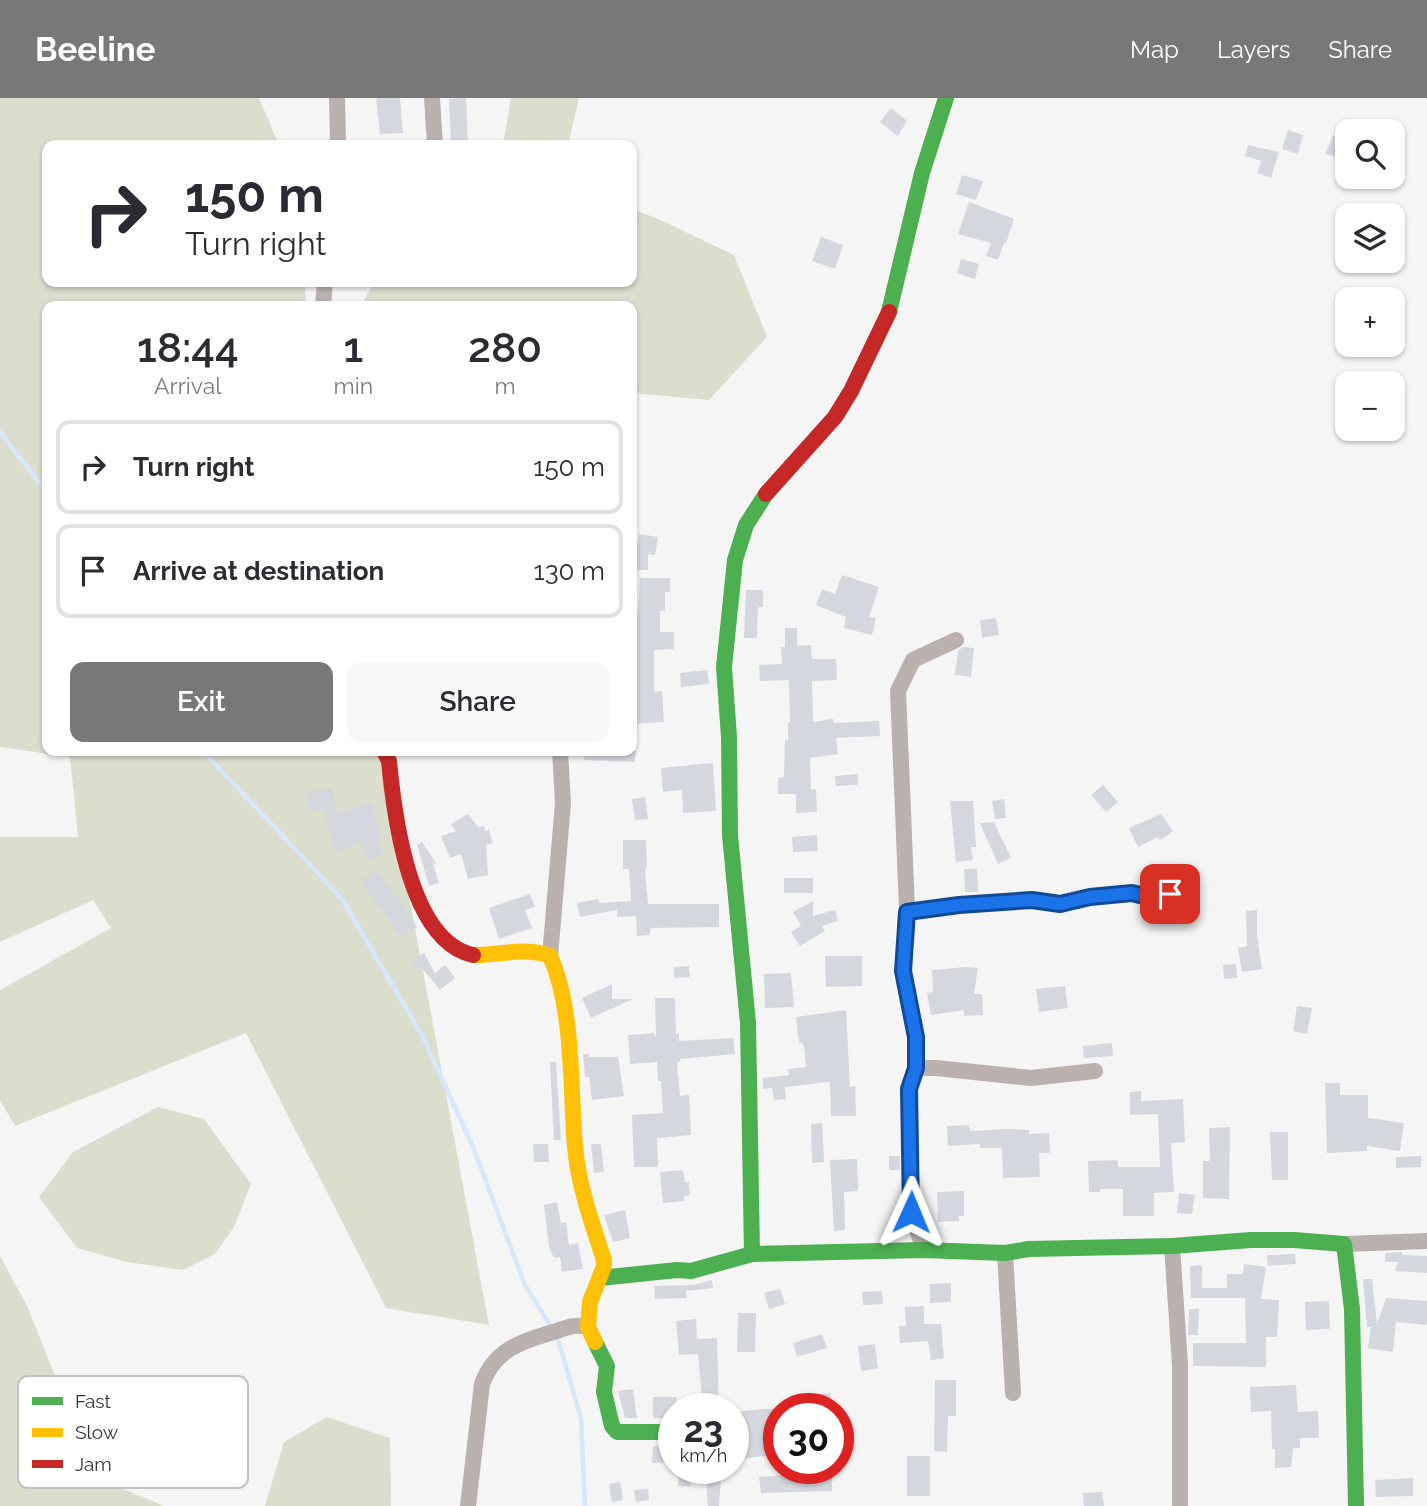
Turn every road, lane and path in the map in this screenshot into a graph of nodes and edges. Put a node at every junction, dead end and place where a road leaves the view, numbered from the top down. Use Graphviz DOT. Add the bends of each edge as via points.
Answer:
graph roads {
  1 [pos="337,98"];
  2 [pos="432,98"];
  3 [pos="946,98"];
  4 [pos="338,140"];
  5 [pos="435,140"];
  6 [pos="956,640"];
  7 [pos="387,756"];
  8 [pos="560,756"];
  9 [pos="1190,891"];
  10 [pos="907,912"];
  11 [pos="550,956"];
  12 [pos="916,1068"];
  13 [pos="1095,1071"];
  14 [pos="1427,1241"];
  15 [pos="1344,1244"];
  16 [pos="1172,1245"];
  17 [pos="924,1250"];
  18 [pos="1005,1253"];
  19 [pos="752,1254"];
  20 [pos="600,1278"];
  21 [pos="588,1327"];
  22 [pos="1013,1392"];
  23 [pos="658,1432"];
  24 [pos="468,1506"];
  25 [pos="1180,1506"];
  26 [pos="1356,1506"];
  1 -- 4 [label="street"];
  2 -- 5 [label="street"];
  3 -- 19 [label="street" via="885,322 835,417 756,508 735,560 724,667 730,835 748,1023"];
  6 -- 10 [label="street" via="913,660 898,691"];
  7 -- 11 [label="street" via="408,870 442,940 468,955 532,949"];
  8 -- 11 [label="street" via="562,803"];
  9 -- 10 [label="street" via="1156,899 1132,893 1060,904 1032,900"];
  10 -- 12 [label="street" via="903,971 916,1037"];
  11 -- 20 [label="street" via="559,978 570,1053 575,1146 604,1260"];
  12 -- 13 [label="street" via="1031,1079"];
  12 -- 17 [label="street" via="909,1089 911,1212"];
  14 -- 15 [label="street"];
  15 -- 16 [label="street" via="1251,1240"];
  15 -- 26 [label="street" via="1356,1356"];
  16 -- 18 [label="street"];
  16 -- 25 [label="street" via="1180,1365"];
  17 -- 18 [label="street"];
  17 -- 19 [label="street"];
  18 -- 22 [label="street"];
  19 -- 20 [label="street" via="691,1271"];
  20 -- 21 [label="street" via="590,1302"];
  21 -- 23 [label="street" via="607,1366 604,1392 613,1430"];
  21 -- 24 [label="street" via="577,1324 517,1343 485,1374"];
}
